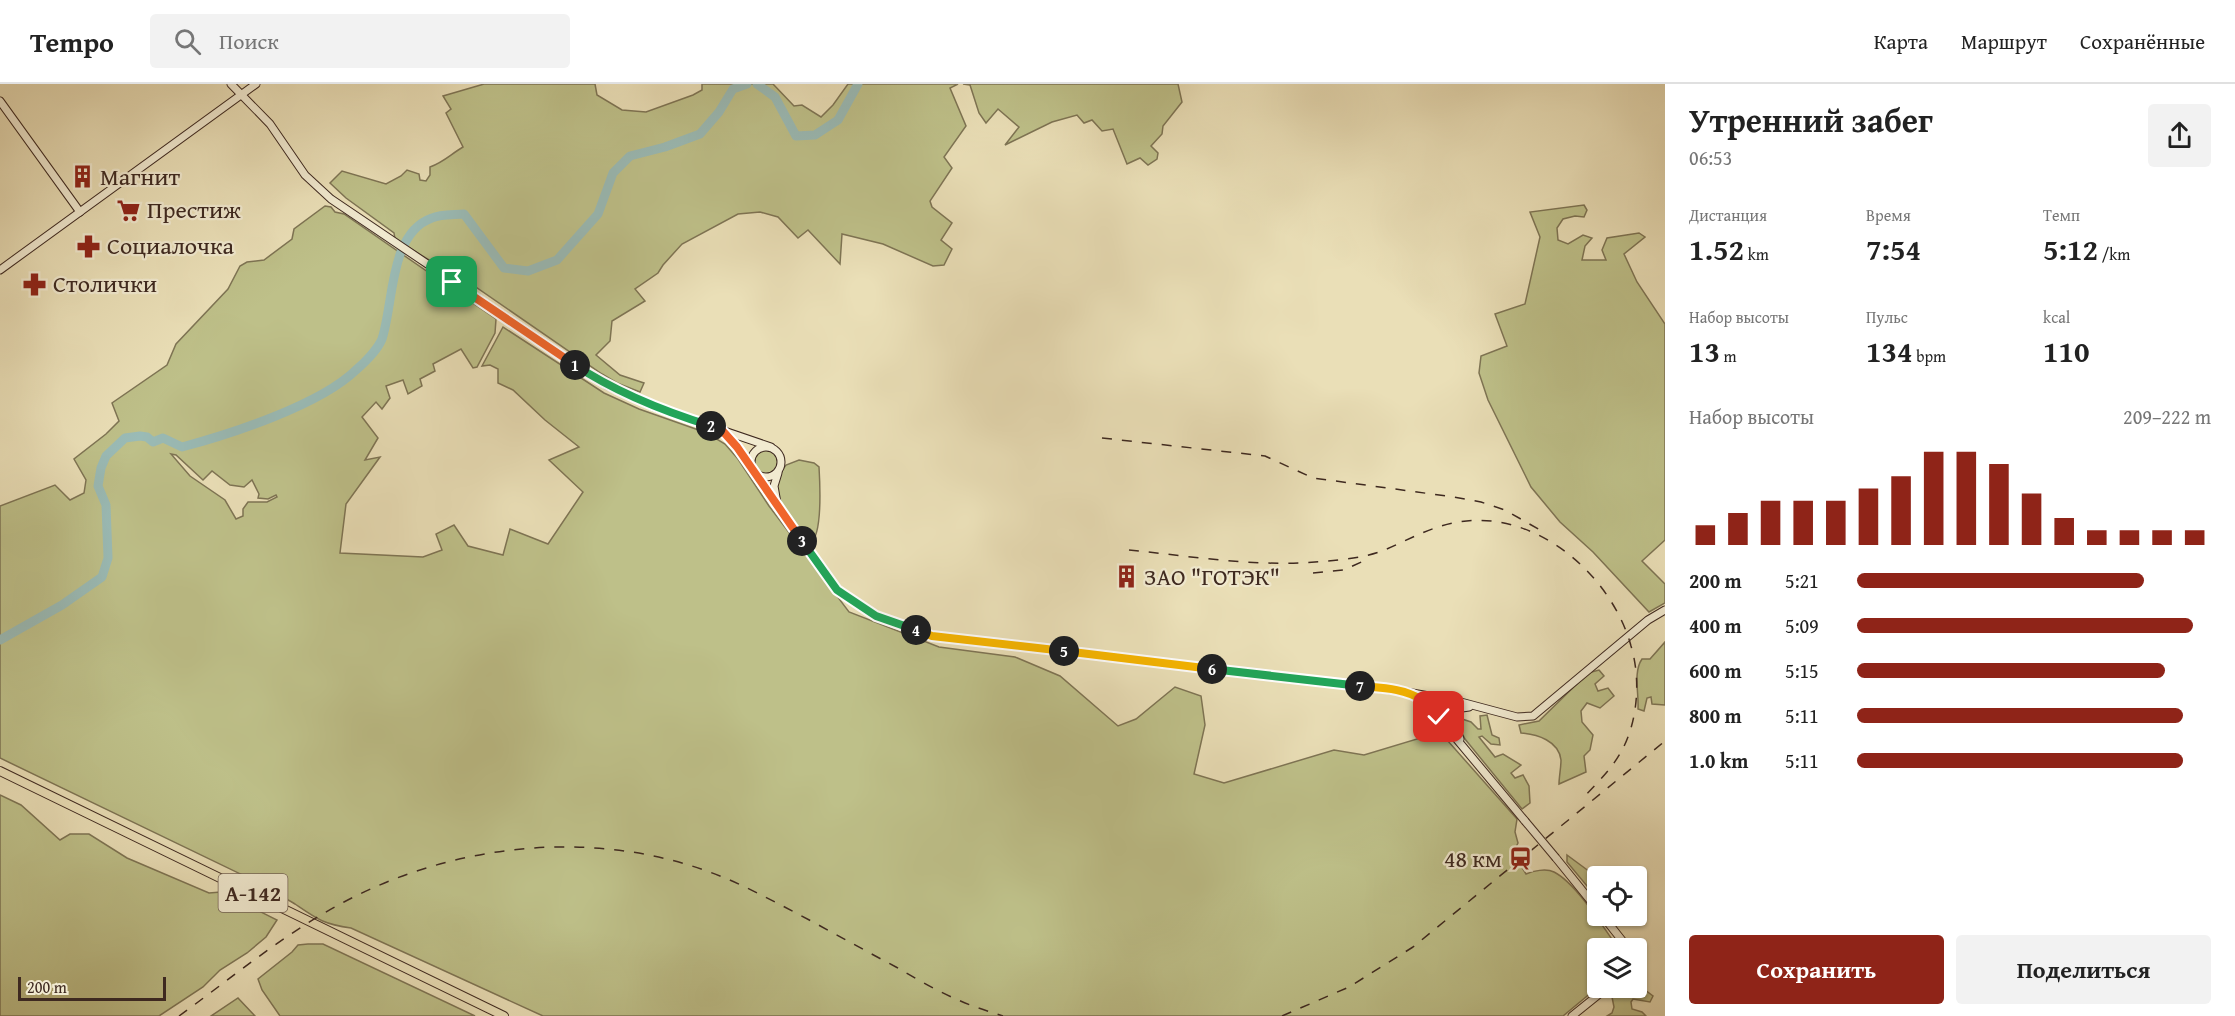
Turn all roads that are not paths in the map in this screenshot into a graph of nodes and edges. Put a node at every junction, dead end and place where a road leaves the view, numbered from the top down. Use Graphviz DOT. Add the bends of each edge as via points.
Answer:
graph roads {
  1 [pos="231,84"];
  2 [pos="256,84"];
  3 [pos="243,95"];
  4 [pos="0,101"];
  5 [pos="80,212"];
  6 [pos="0,270"];
  7 [pos="720,428"];
  8 [pos="771,447"];
  9 [pos="752,469"];
  10 [pos="779,470"];
  11 [pos="780,511"];
  12 [pos="1665,610"];
  13 [pos="1401,691"];
  14 [pos="1448,699"];
  15 [pos="1484,709"];
  16 [pos="1455,714"];
  17 [pos="1437,716"];
  18 [pos="1463,746"];
  19 [pos="0,771"];
  20 [pos="1587,896"];
  21 [pos="1611,926"];
  22 [pos="1620,938"];
  23 [pos="1594,998"];
  24 [pos="504,1016"];
  25 [pos="1572,1016"];
  1 -- 3 [label="street"];
  2 -- 3 [label="street"];
  3 -- 5 [label="street"];
  3 -- 7 [label="street" via="270,124 305,175 331,199 608,386 654,407"];
  4 -- 5 [label="street"];
  5 -- 6 [label="street"];
  7 -- 8 [label="street"];
  7 -- 9 [label="street"];
  8 -- 9 [label="street" via="754,452 750,460"];
  8 -- 10 [label="street" via="780,457"];
  9 -- 10 [label="street" via="765,477"];
  9 -- 11 [label="street"];
  10 -- 11 [label="street" via="774,489"];
  11 -- 13 [label="street" via="837,590 876,616 932,636"];
  12 -- 15 [label="street" via="1533,716 1517,717"];
  13 -- 14 [label="street"];
  13 -- 17 [label="street" via="1422,699"];
  14 -- 15 [label="street"];
  14 -- 16 [label="street" via="1455,706"];
  14 -- 17 [label="street" via="1437,705"];
  15 -- 16 [label="street" via="1466,706"];
  16 -- 17 [label="street" via="1446,719"];
  16 -- 18 [label="street" via="1455,729"];
  17 -- 18 [label="street"];
  18 -- 20 [label="street, bridge"];
  19 -- 24 [label="highway, А-142"];
  21 -- 22 [label="street"];
  23 -- 25 [label="street"];
}
